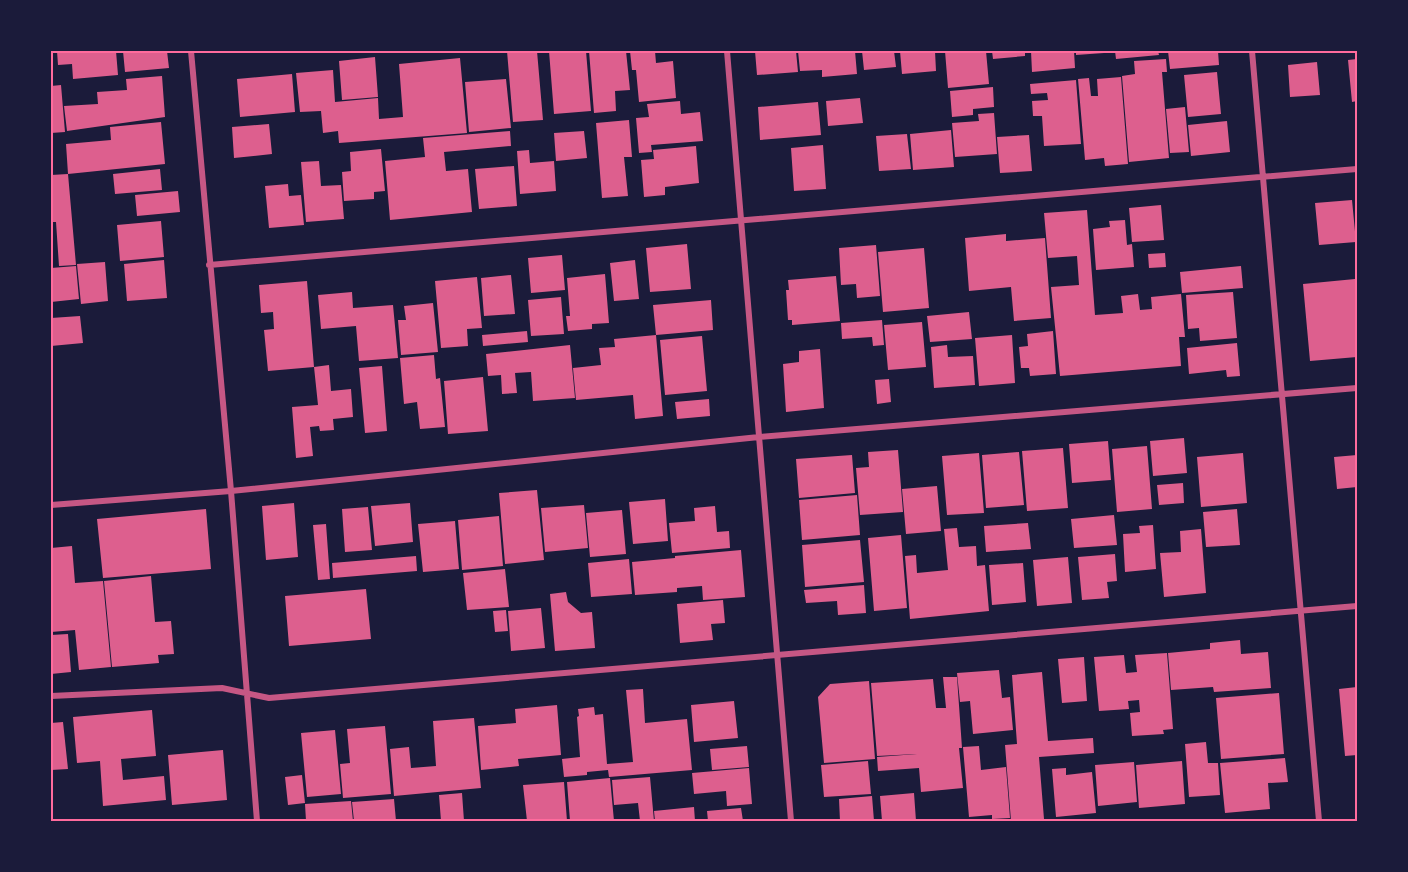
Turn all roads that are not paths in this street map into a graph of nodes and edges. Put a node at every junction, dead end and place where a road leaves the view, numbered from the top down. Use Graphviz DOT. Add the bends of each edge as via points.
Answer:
graph roads {
  1 [pos="191,51"];
  2 [pos="727,51"];
  3 [pos="1252,51"];
  4 [pos="1357,169"];
  5 [pos="1263,177"];
  6 [pos="741,221"];
  7 [pos="209,265"];
  8 [pos="1357,388"];
  9 [pos="1282,394"];
  10 [pos="759,437"];
  11 [pos="231,491"];
  12 [pos="51,505"];
  13 [pos="1357,606"];
  14 [pos="1301,611"];
  15 [pos="777,656"];
  16 [pos="247,692"];
  17 [pos="51,696"];
  18 [pos="257,821"];
  19 [pos="791,821"];
  20 [pos="1319,821"];
  1 -- 7 [label="street"];
  2 -- 6 [label="street"];
  3 -- 5 [label="street"];
  4 -- 5 [label="street"];
  5 -- 6 [label="street"];
  5 -- 9 [label="street"];
  6 -- 7 [label="street"];
  6 -- 10 [label="street"];
  7 -- 11 [label="street"];
  8 -- 9 [label="street"];
  9 -- 10 [label="street"];
  9 -- 14 [label="street"];
  10 -- 11 [label="street"];
  10 -- 15 [label="street"];
  11 -- 12 [label="street"];
  11 -- 16 [label="street"];
  13 -- 14 [label="street"];
  14 -- 15 [label="street"];
  14 -- 20 [label="street"];
  15 -- 16 [label="street" via="268,698"];
  15 -- 19 [label="street"];
  16 -- 17 [label="street" via="222,688"];
  16 -- 18 [label="street"];
}
